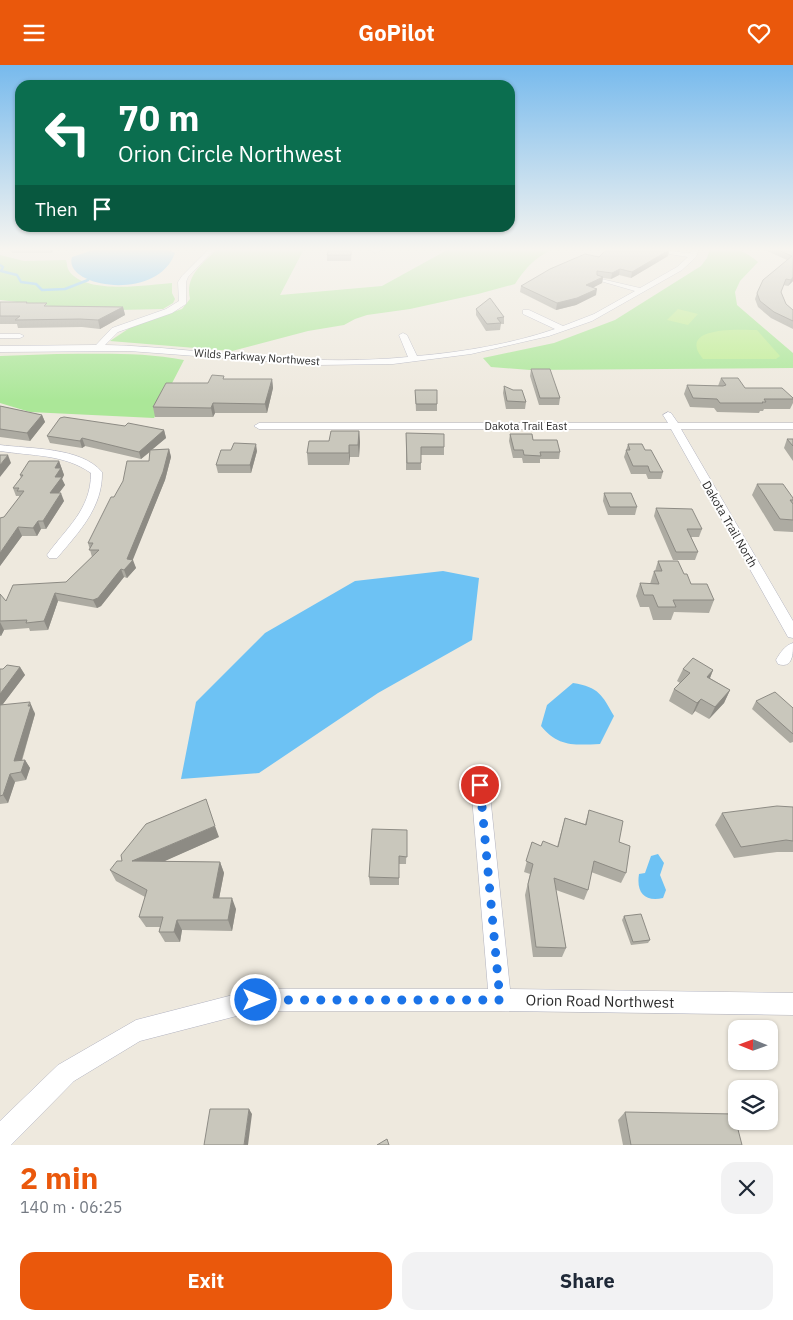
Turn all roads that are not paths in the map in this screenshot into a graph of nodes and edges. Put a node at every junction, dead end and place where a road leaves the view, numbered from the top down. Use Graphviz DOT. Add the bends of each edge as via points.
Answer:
graph roads {
  1 [pos="184,299"];
  2 [pos="626,299"];
  3 [pos="526,312"];
  4 [pos="562,329"];
  5 [pos="403,335"];
  6 [pos="0,336"];
  7 [pos="20,336"];
  8 [pos="98,347"];
  9 [pos="0,349"];
  10 [pos="413,358"];
  11 [pos="671,420"];
  12 [pos="258,426"];
  13 [pos="793,426"];
  14 [pos="0,448"];
  15 [pos="53,555"];
  16 [pos="793,633"];
  17 [pos="793,648"];
  18 [pos="782,660"];
  19 [pos="480,785"];
  20 [pos="500,1000"];
  21 [pos="793,1004"];
  22 [pos="0,1138"];
  1 -- 8 [label="street" via="169,311 115,330"];
  2 -- 4 [label="street, Wilds Parkway Northwest" via="611,309"];
  3 -- 4 [label="street"];
  4 -- 10 [label="street, Wilds Parkway Northwest" via="491,348"];
  5 -- 10 [label="street"];
  6 -- 7 [label="street"];
  8 -- 9 [label="street, Wilds Parkway Northwest"];
  8 -- 10 [label="street, Wilds Parkway Northwest" via="305,362"];
  11 -- 12 [label="street, Dakota Trail East"];
  11 -- 13 [label="street, Dakota Trail East"];
  11 -- 16 [label="street, Dakota Trail North"];
  14 -- 15 [label="street" via="69,456 86,462 97,471 98,484 91,503 78,527"];
  17 -- 18 [label="street"];
  19 -- 20 [label="street"];
  20 -- 21 [label="street, Orion Road Northwest"];
  20 -- 22 [label="street, Orion Road Northwest" via="256,1000 170,1021 136,1031 66,1073"];
}
